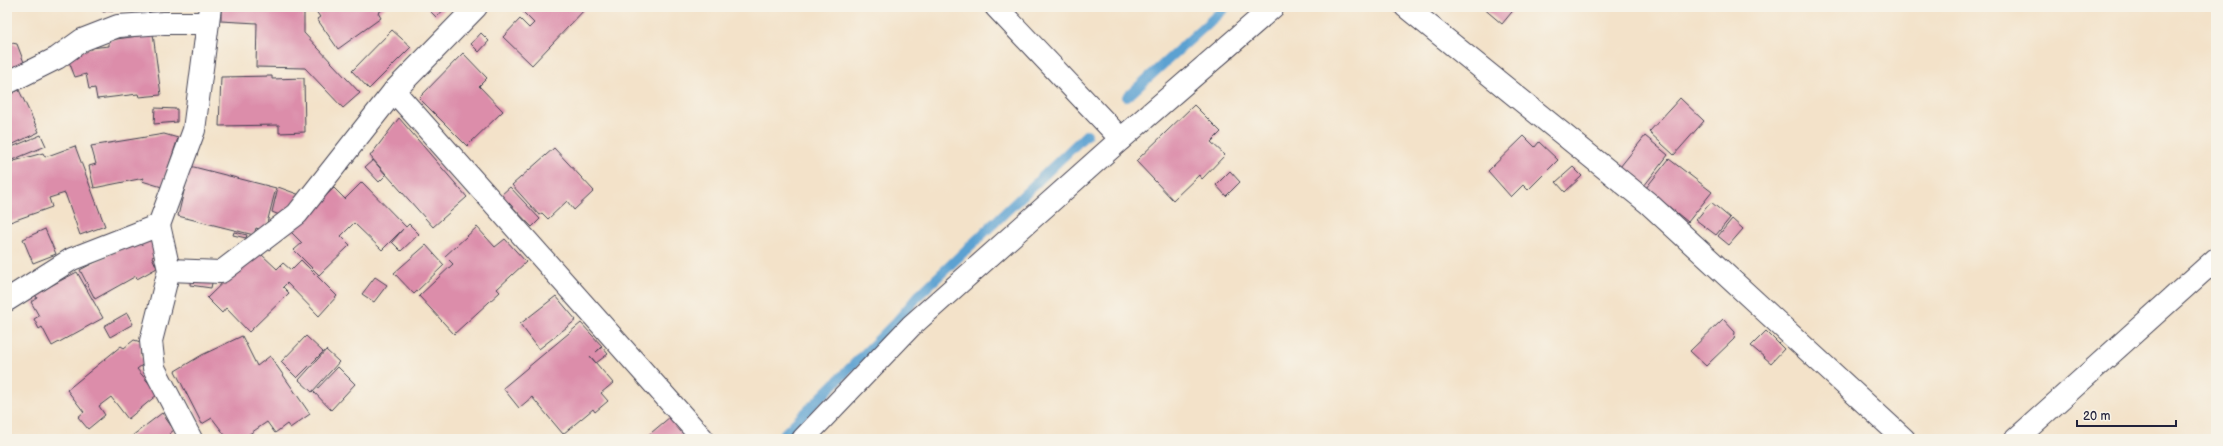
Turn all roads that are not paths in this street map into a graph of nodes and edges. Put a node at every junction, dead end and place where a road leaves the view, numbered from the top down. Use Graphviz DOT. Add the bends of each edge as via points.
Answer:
graph roads {
  1 [pos="476,7"];
  2 [pos="996,7"];
  3 [pos="1273,7"];
  4 [pos="1406,7"];
  5 [pos="209,15"];
  6 [pos="7,83"];
  7 [pos="394,91"];
  8 [pos="1121,139"];
  9 [pos="159,225"];
  10 [pos="2216,259"];
  11 [pos="169,270"];
  12 [pos="7,300"];
  13 [pos="191,439"];
  14 [pos="703,439"];
  15 [pos="803,439"];
  16 [pos="1904,439"];
  17 [pos="2016,439"];
  1 -- 7 [label="street"];
  2 -- 8 [label="street"];
  3 -- 8 [label="street"];
  4 -- 16 [label="street" via="1648,203"];
  5 -- 6 [label="street" via="164,23 118,26 82,40 57,58"];
  5 -- 9 [label="street" via="194,130"];
  7 -- 11 [label="street" via="297,214 221,272"];
  7 -- 14 [label="street"];
  8 -- 15 [label="street" via="911,326"];
  9 -- 11 [label="street"];
  9 -- 12 [label="street" via="72,259"];
  10 -- 17 [label="street"];
  11 -- 13 [label="street" via="151,341 154,368"];
}
